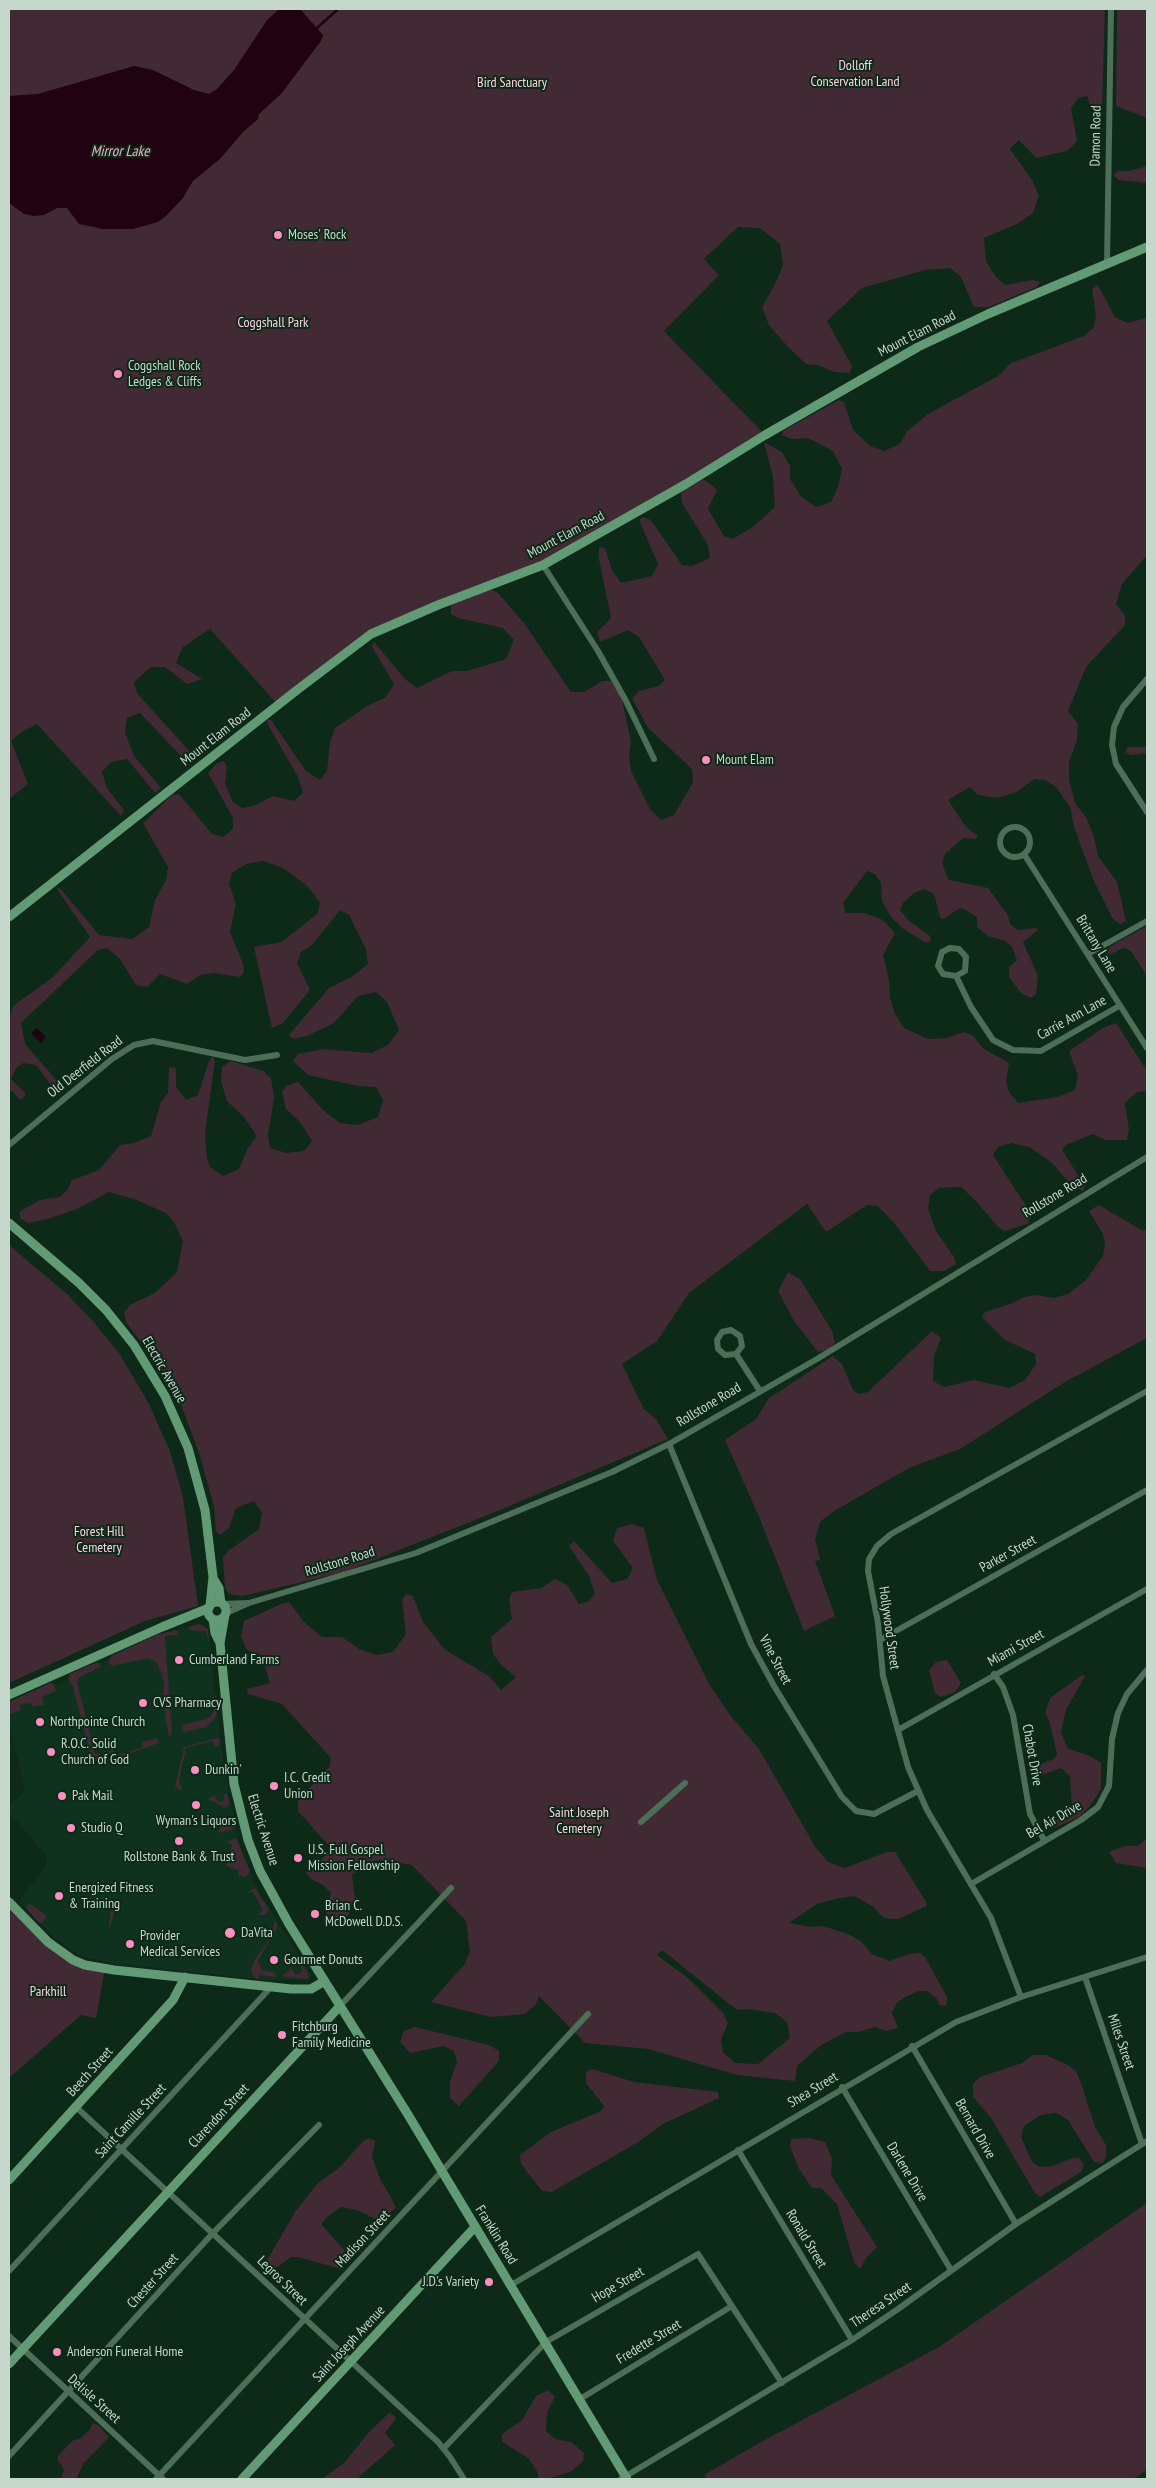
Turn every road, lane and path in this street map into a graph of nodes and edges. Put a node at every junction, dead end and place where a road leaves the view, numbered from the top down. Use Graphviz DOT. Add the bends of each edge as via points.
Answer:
graph roads {
  1 [pos="1111,9"];
  2 [pos="1147,247"];
  3 [pos="1107,264"];
  4 [pos="543,565"];
  5 [pos="1147,679"];
  6 [pos="654,759"];
  7 [pos="1147,811"];
  8 [pos="1024,854"];
  9 [pos="9,917"];
  10 [pos="1147,921"];
  11 [pos="1088,954"];
  12 [pos="956,976"];
  13 [pos="1119,1006"];
  14 [pos="1147,1048"];
  15 [pos="276,1056"];
  16 [pos="9,1145"];
  17 [pos="1147,1157"];
  18 [pos="9,1223"];
  19 [pos="736,1354"];
  20 [pos="760,1390"];
  21 [pos="1147,1391"];
  22 [pos="670,1444"];
  23 [pos="1147,1490"];
  24 [pos="213,1577"];
  25 [pos="1147,1589"];
  26 [pos="209,1607"];
  27 [pos="224,1609"];
  28 [pos="212,1618"];
  29 [pos="180,1621"];
  30 [pos="880,1640"];
  31 [pos="220,1643"];
  32 [pos="1147,1670"];
  33 [pos="994,1674"];
  34 [pos="9,1695"];
  35 [pos="898,1730"];
  36 [pos="685,1783"];
  37 [pos="918,1791"];
  38 [pos="641,1822"];
  39 [pos="1044,1840"];
  40 [pos="971,1884"];
  41 [pos="451,1888"];
  42 [pos="9,1902"];
  43 [pos="1147,1957"];
  44 [pos="185,1977"];
  45 [pos="1085,1977"];
  46 [pos="324,1982"];
  47 [pos="271,1987"];
  48 [pos="1021,1997"];
  49 [pos="340,2006"];
  50 [pos="588,2014"];
  51 [pos="912,2046"];
  52 [pos="842,2087"];
  53 [pos="76,2107"];
  54 [pos="319,2125"];
  55 [pos="1144,2142"];
  56 [pos="121,2149"];
  57 [pos="738,2150"];
  58 [pos="442,2173"];
  59 [pos="9,2180"];
  60 [pos="168,2193"];
  61 [pos="1016,2224"];
  62 [pos="475,2227"];
  63 [pos="213,2233"];
  64 [pos="951,2270"];
  65 [pos="9,2271"];
  66 [pos="511,2285"];
  67 [pos="732,2306"];
  68 [pos="303,2319"];
  69 [pos="9,2336"];
  70 [pos="852,2340"];
  71 [pos="546,2342"];
  72 [pos="23,2349"];
  73 [pos="352,2362"];
  74 [pos="9,2364"];
  75 [pos="782,2383"];
  76 [pos="68,2392"];
  77 [pos="580,2399"];
  78 [pos="444,2448"];
  79 [pos="9,2456"];
  80 [pos="160,2478"];
  81 [pos="624,2478"];
  82 [pos="242,2479"];
  83 [pos="464,2479"];
  1 -- 3 [label="street, Damon Road"];
  2 -- 3 [label="main road, Mount Elam Road"];
  3 -- 4 [label="main road, Mount Elam Road" via="918,347"];
  4 -- 6 [label="street" via="598,652"];
  4 -- 9 [label="main road, Mount Elam Road" via="371,634"];
  5 -- 7 [label="street" via="1123,707 1114,727 1112,745 1116,764"];
  8 -- 8 [label="street" via="1030,841 1026,832 1018,827 1005,830 1000,839 1005,854 1014,857"];
  8 -- 11 [label="street, Brittany Lane"];
  10 -- 11 [label="street"];
  11 -- 13 [label="street, Brittany Lane"];
  12 -- 12 [label="street, Carrie Ann Lane" via="964,971 966,957 960,949 950,948 942,952 938,966 947,976"];
  12 -- 13 [label="street, Carrie Ann Lane" via="971,1007 993,1040 1012,1050 1041,1051"];
  13 -- 14 [label="street, Brittany Lane"];
  15 -- 16 [label="street, Old Deerfield Road" via="245,1060 153,1041 138,1044 112,1059"];
  17 -- 20 [label="street, Rollstone Road" via="817,1359"];
  18 -- 24 [label="main road, Electric Avenue" via="98,1300 156,1379 195,1469 205,1510"];
  19 -- 19 [label="street" via="742,1346 740,1336 731,1330 722,1332 717,1340 718,1349 725,1355"];
  19 -- 20 [label="street"];
  20 -- 22 [label="street, Rollstone Road"];
  21 -- 30 [label="street, Hollywood Street" via="882,1541 870,1555 868,1571"];
  22 -- 27 [label="street, Rollstone Road" via="612,1472 416,1553"];
  22 -- 37 [label="street, Vine Street" via="751,1644 836,1788 852,1808 870,1814 884,1811"];
  23 -- 30 [label="street, Parker Street"];
  24 -- 26 [label="main road, Electric Avenue"];
  24 -- 27 [label="main road, Electric Avenue"];
  25 -- 33 [label="street, Miami Street"];
  26 -- 27 [label="main road" via="215,1602"];
  26 -- 28 [label="main road, Electric Avenue"];
  26 -- 29 [label="main road"];
  27 -- 28 [label="main road" via="219,1620"];
  27 -- 31 [label="main road, Electric Avenue"];
  28 -- 29 [label="main road"];
  28 -- 31 [label="main road, Electric Avenue"];
  29 -- 34 [label="main road"];
  30 -- 35 [label="street, Hollywood Street" via="883,1676"];
  31 -- 46 [label="main road, Electric Avenue" via="234,1784 248,1840 271,1894"];
  32 -- 39 [label="street, Bel Air Drive" via="1127,1694 1118,1713 1112,1739 1110,1780 1103,1799 1088,1816"];
  33 -- 35 [label="street, Miami Street"];
  33 -- 39 [label="street, Chabot Drive" via="1012,1715 1030,1814"];
  35 -- 37 [label="street, Hollywood Street"];
  36 -- 38 [label="street"];
  37 -- 40 [label="street, Hollywood Street"];
  39 -- 40 [label="street, Bel Air Drive"];
  40 -- 48 [label="street, Hollywood Street" via="991,1918"];
  41 -- 49 [label="street, Clarendon Street"];
  42 -- 44 [label="main road" via="48,1942 72,1960 114,1970"];
  43 -- 45 [label="street, Shea Street"];
  44 -- 47 [label="main road"];
  44 -- 53 [label="main road, Beech Street" via="173,2000"];
  45 -- 48 [label="street, Shea Street"];
  45 -- 55 [label="street, Miles Street"];
  46 -- 47 [label="main road" via="312,1989"];
  46 -- 49 [label="main road, Electric Avenue"];
  47 -- 56 [label="street, Saint Camille Street"];
  48 -- 51 [label="street, Shea Street" via="963,2019"];
  49 -- 58 [label="main road, Franklin Road"];
  49 -- 60 [label="main road, Clarendon Street"];
  50 -- 58 [label="street, Madison Street"];
  51 -- 52 [label="street, Shea Street"];
  51 -- 61 [label="street, Bernard Drive"];
  52 -- 57 [label="street, Shea Street"];
  52 -- 64 [label="street, Darlene Drive"];
  53 -- 56 [label="street, Legros Street"];
  53 -- 59 [label="main road, Beech Street"];
  54 -- 63 [label="street, Chester Street"];
  55 -- 61 [label="street, Theresa Street"];
  56 -- 60 [label="street, Legros Street"];
  56 -- 65 [label="street, Saint Camille Street"];
  57 -- 66 [label="street, Shea Street"];
  57 -- 70 [label="street, Ronald Street"];
  58 -- 62 [label="main road, Franklin Road"];
  58 -- 68 [label="street, Madison Street"];
  60 -- 63 [label="street, Legros Street"];
  60 -- 72 [label="main road, Clarendon Street"];
  61 -- 64 [label="street, Theresa Street"];
  62 -- 66 [label="main road, Franklin Road"];
  62 -- 73 [label="main road, Saint Joseph Avenue"];
  63 -- 68 [label="street, Legros Street"];
  63 -- 76 [label="street, Chester Street"];
  64 -- 70 [label="street, Theresa Street"];
  66 -- 71 [label="main road, Franklin Road"];
  67 -- 71 [label="street, Hope Street" via="698,2254"];
  67 -- 75 [label="street, Hope Street"];
  67 -- 77 [label="street, Fredette Street"];
  68 -- 73 [label="street, Legros Street"];
  68 -- 80 [label="street, Madison Street"];
  69 -- 72 [label="street, Delisle Street"];
  70 -- 75 [label="street, Theresa Street"];
  71 -- 77 [label="main road, Franklin Road"];
  71 -- 78 [label="street, Hope Street"];
  72 -- 74 [label="main road, Clarendon Street"];
  72 -- 76 [label="street, Delisle Street"];
  73 -- 78 [label="street, Legros Street"];
  73 -- 82 [label="main road, Saint Joseph Avenue"];
  75 -- 81 [label="street, Theresa Street"];
  76 -- 79 [label="street, Chester Street"];
  76 -- 80 [label="street, Delisle Street"];
  77 -- 81 [label="main road, Franklin Road"];
  78 -- 83 [label="street, Legros Street"];
}
